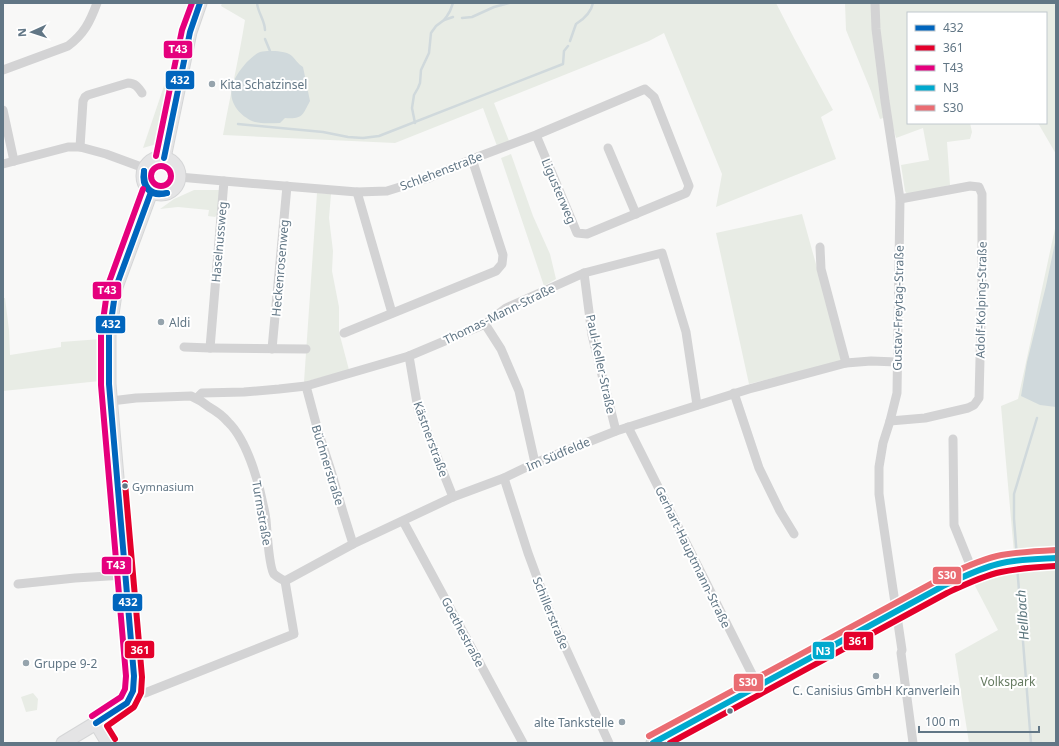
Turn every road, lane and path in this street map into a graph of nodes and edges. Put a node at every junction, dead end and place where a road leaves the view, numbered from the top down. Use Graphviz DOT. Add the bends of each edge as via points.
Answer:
graph roads {
  1 [pos="97,3"];
  2 [pos="200,3"];
  3 [pos="875,3"];
  4 [pos="3,70"];
  5 [pos="142,93"];
  6 [pos="3,110"];
  7 [pos="536,135"];
  8 [pos="80,146"];
  9 [pos="608,148"];
  10 [pos="164,158"];
  11 [pos="472,159"];
  12 [pos="14,161"];
  13 [pos="3,164"];
  14 [pos="144,168"];
  15 [pos="179,177"];
  16 [pos="224,181"];
  17 [pos="287,186"];
  18 [pos="689,186"];
  19 [pos="151,192"];
  20 [pos="357,192"];
  21 [pos="900,199"];
  22 [pos="636,214"];
  23 [pos="820,246"];
  24 [pos="584,273"];
  25 [pos="392,313"];
  26 [pos="485,324"];
  27 [pos="344,333"];
  28 [pos="184,347"];
  29 [pos="210,348"];
  30 [pos="272,349"];
  31 [pos="306,349"];
  32 [pos="409,356"];
  33 [pos="897,362"];
  34 [pos="846,363"];
  35 [pos="306,386"];
  36 [pos="734,393"];
  37 [pos="198,398"];
  38 [pos="111,401"];
  39 [pos="697,405"];
  40 [pos="890,421"];
  41 [pos="628,427"];
  42 [pos="616,431"];
  43 [pos="953,439"];
  44 [pos="535,463"];
  45 [pos="504,478"];
  46 [pos="453,497"];
  47 [pos="403,521"];
  48 [pos="794,534"];
  49 [pos="353,544"];
  50 [pos="1056,558"];
  51 [pos="974,572"];
  52 [pos="125,575"];
  53 [pos="284,581"];
  54 [pos="18,584"];
  55 [pos="896,612"];
  56 [pos="758,686"];
  57 [pos="133,691"];
  58 [pos="96,723"];
  59 [pos="63,743"];
  60 [pos="108,743"];
  61 [pos="523,743"];
  62 [pos="609,743"];
  63 [pos="653,743"];
  64 [pos="913,743"];
  1 -- 4 [label="street" via="84,31 68,46"];
  2 -- 10 [label="main road" via="190,32"];
  3 -- 21 [label="street, Gustav-Freytag-Straße" via="885,101"];
  5 -- 8 [label="street" via="135,85 128,83 85,97"];
  6 -- 12 [label="street"];
  7 -- 11 [label="street, Schlehenstraße"];
  7 -- 18 [label="street, Schlehenstraße" via="645,89 654,97"];
  7 -- 22 [label="street, Ligusterweg" via="577,234 587,234"];
  8 -- 12 [label="street"];
  8 -- 14 [label="street"];
  9 -- 22 [label="street"];
  10 -- 14 [label="main road" via="155,158"];
  10 -- 15 [label="main road" via="177,167"];
  11 -- 20 [label="street, Schlehenstraße" via="429,178 387,191"];
  11 -- 25 [label="street" via="503,255 502,264 496,271"];
  12 -- 13 [label="street"];
  14 -- 19 [label="main road" via="143,181"];
  15 -- 16 [label="street"];
  15 -- 19 [label="main road" via="172,191 161,194"];
  16 -- 17 [label="street, Schlehenstraße"];
  16 -- 29 [label="street, Haselnussweg"];
  17 -- 20 [label="street, Schlehenstraße"];
  17 -- 30 [label="street, Heckenrosenweg"];
  18 -- 22 [label="street, Ligusterweg" via="686,193"];
  19 -- 38 [label="main road" via="116,287 109,335"];
  20 -- 25 [label="street"];
  21 -- 33 [label="street, Gustav-Freytag-Straße"];
  21 -- 40 [label="street, Adolf-Kolping-Straße" via="970,186 979,187 982,194 979,398 974,406 968,408 925,418"];
  23 -- 34 [label="street" via="821,269"];
  24 -- 26 [label="street, Thomas-Mann-Straße" via="506,308"];
  24 -- 39 [label="street, Thomas-Mann-Straße" via="662,253 686,332"];
  24 -- 42 [label="street, Paul-Keller-Straße" via="592,335"];
  25 -- 27 [label="street"];
  26 -- 32 [label="street, Thomas-Mann-Straße"];
  26 -- 44 [label="street" via="501,349 518,391"];
  28 -- 29 [label="street"];
  29 -- 30 [label="street"];
  30 -- 31 [label="street"];
  32 -- 35 [label="street, Thomas-Mann-Straße"];
  32 -- 46 [label="street, Kästnerstraße" via="418,409"];
  33 -- 34 [label="street, Im Südfelde"];
  33 -- 40 [label="street, Gustav-Freytag-Straße" via="896,393"];
  34 -- 36 [label="street, Im Südfelde"];
  35 -- 37 [label="street, Thomas-Mann-Straße" via="202,393"];
  35 -- 49 [label="street, Büchnerstraße"];
  36 -- 39 [label="street, Im Südfelde"];
  36 -- 48 [label="street" via="759,468"];
  37 -- 38 [label="street" via="183,396"];
  37 -- 53 [label="street, Turmstraße" via="229,423 250,459 266,519 273,574"];
  38 -- 52 [label="main road"];
  39 -- 41 [label="street, Im Südfelde"];
  40 -- 55 [label="street, Gustav-Freytag-Straße" via="879,467 879,494"];
  41 -- 42 [label="street, Im Südfelde"];
  41 -- 56 [label="street, Gerhart-Hauptmann-Straße"];
  42 -- 44 [label="street, Im Südfelde"];
  43 -- 51 [label="street" via="954,525"];
  44 -- 45 [label="street, Im Südfelde"];
  45 -- 46 [label="street, Im Südfelde"];
  45 -- 62 [label="street, Schillerstraße" via="552,618"];
  46 -- 47 [label="street, Im Südfelde"];
  47 -- 49 [label="street, Im Südfelde"];
  47 -- 61 [label="street, Goethestraße"];
  49 -- 53 [label="street, Im Südfelde"];
  50 -- 51 [label="main road" via="998,564"];
  51 -- 55 [label="main road"];
  52 -- 54 [label="street"];
  52 -- 57 [label="main road" via="134,676"];
  53 -- 57 [label="street" via="294,634 144,694"];
  55 -- 56 [label="main road"];
  55 -- 64 [label="street, Gustav-Freytag-Straße"];
  56 -- 63 [label="main road"];
  57 -- 58 [label="main road" via="127,702"];
  58 -- 59 [label="main road"];
  58 -- 60 [label="main road"];
}
